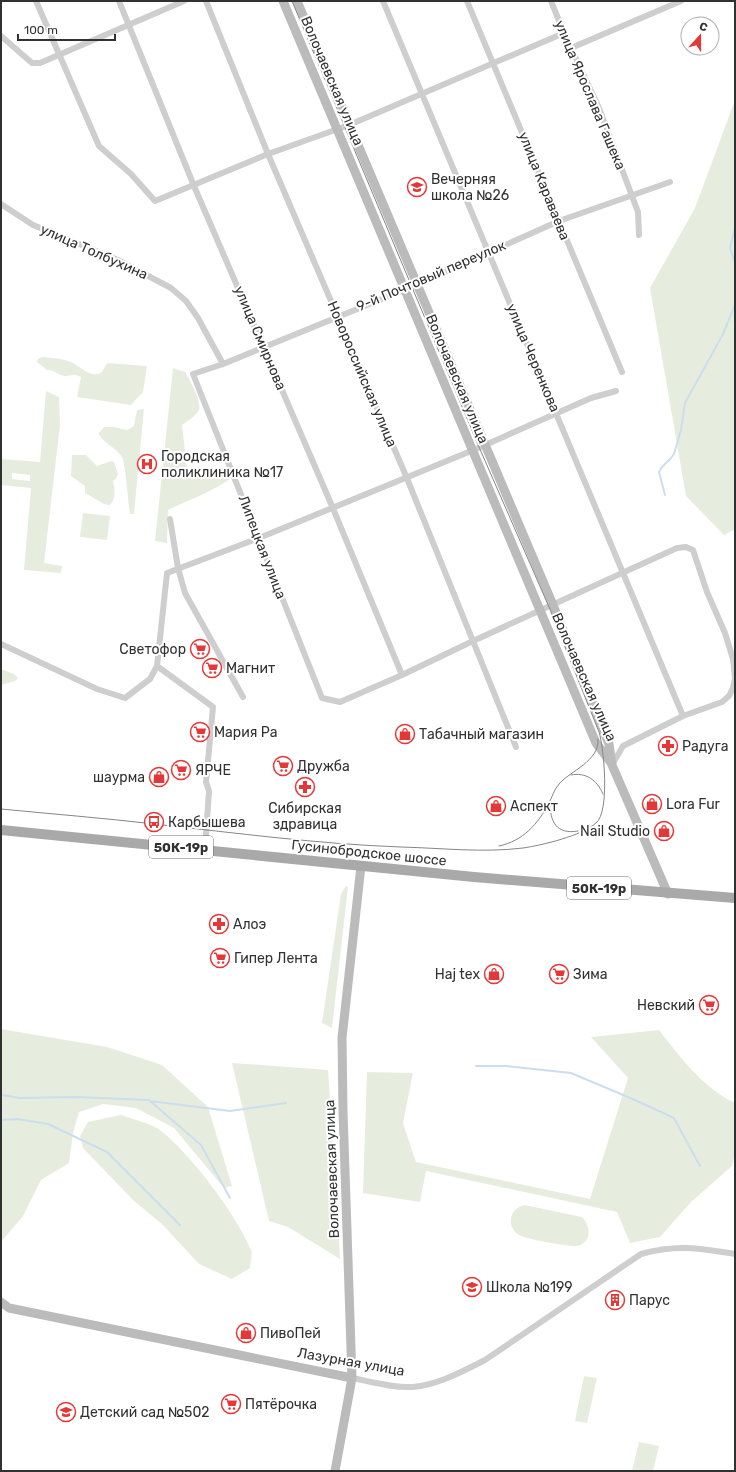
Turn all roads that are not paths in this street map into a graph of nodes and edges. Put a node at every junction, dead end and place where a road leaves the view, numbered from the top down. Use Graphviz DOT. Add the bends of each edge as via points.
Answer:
graph roads {
  1 [pos="36,1"];
  2 [pos="119,1"];
  3 [pos="184,1"];
  4 [pos="206,1"];
  5 [pos="283,1"];
  6 [pos="297,1"];
  7 [pos="383,1"];
  8 [pos="467,1"];
  9 [pos="551,1"];
  10 [pos="681,1"];
  11 [pos="129,25"];
  12 [pos="564,33"];
  13 [pos="1,36"];
  14 [pos="571,48"];
  15 [pos="60,54"];
  16 [pos="493,62"];
  17 [pos="423,93"];
  18 [pos="349,124"];
  19 [pos="337,129"];
  20 [pos="268,154"];
  21 [pos="670,182"];
  22 [pos="194,186"];
  23 [pos="631,194"];
  24 [pos="1,204"];
  25 [pos="559,221"];
  26 [pos="639,235"];
  27 [pos="488,252"];
  28 [pos="416,285"];
  29 [pos="404,289"];
  30 [pos="336,316"];
  31 [pos="263,346"];
  32 [pos="223,364"];
  33 [pos="622,372"];
  34 [pos="193,374"];
  35 [pos="616,391"];
  36 [pos="556,414"];
  37 [pos="484,445"];
  38 [pos="472,450"];
  39 [pos="406,476"];
  40 [pos="332,506"];
  41 [pos="170,519"];
  42 [pos="259,538"];
  43 [pos="178,568"];
  44 [pos="623,572"];
  45 [pos="553,605"];
  46 [pos="540,611"];
  47 [pos="473,641"];
  48 [pos="1,644"];
  49 [pos="157,666"];
  50 [pos="402,675"];
  51 [pos="244,697"];
  52 [pos="683,716"];
  53 [pos="516,747"];
  54 [pos="612,765"];
  55 [pos="1,830"];
  56 [pos="205,849"];
  57 [pos="361,866"];
  58 [pos="668,894"];
  59 [pos="735,898"];
  60 [pos="735,1254"];
  61 [pos="1,1302"];
  62 [pos="352,1378"];
  63 [pos="335,1471"];
  1 -- 15 [label="street"];
  2 -- 11 [label="street, улица Смирнова"];
  3 -- 11 [label="street"];
  4 -- 20 [label="street, Новороссийская улица"];
  5 -- 19 [label="main road, Волочаевская улица"];
  6 -- 18 [label="main road, Волочаевская улица"];
  7 -- 17 [label="street, улица Черенкова"];
  8 -- 16 [label="street, улица Караваева"];
  9 -- 12 [label="street, улица Ярослава Гашека"];
  10 -- 14 [label="street"];
  11 -- 15 [label="street"];
  11 -- 22 [label="street, улица Смирнова"];
  12 -- 14 [label="street, улица Ярослава Гашека"];
  12 -- 16 [label="street"];
  13 -- 15 [label="street" via="32,63 40,63"];
  14 -- 23 [label="street, улица Ярослава Гашека" via="599,108"];
  15 -- 22 [label="street" via="99,146 131,174 155,201"];
  16 -- 17 [label="street"];
  16 -- 25 [label="street, улица Караваева"];
  17 -- 18 [label="street"];
  17 -- 27 [label="street, улица Черенкова"];
  18 -- 19 [label="street"];
  18 -- 28 [label="main road, Волочаевская улица"];
  19 -- 20 [label="street"];
  19 -- 29 [label="main road, Волочаевская улица"];
  20 -- 22 [label="street"];
  20 -- 30 [label="street, Новороссийская улица"];
  21 -- 23 [label="street, 9-й Почтовый переулок"];
  22 -- 31 [label="street, улица Смирнова"];
  23 -- 25 [label="street, 9-й Почтовый переулок"];
  23 -- 26 [label="street, улица Ярослава Гашека" via="638,212"];
  24 -- 32 [label="street, улица Толбухина" via="33,225 118,260 171,288 186,300"];
  25 -- 27 [label="street, 9-й Почтовый переулок"];
  25 -- 33 [label="street, улица Караваева"];
  27 -- 28 [label="street, 9-й Почтовый переулок"];
  27 -- 36 [label="street, улица Черенкова"];
  28 -- 29 [label="street, 9-й Почтовый переулок"];
  28 -- 37 [label="main road, Волочаевская улица"];
  29 -- 30 [label="street, 9-й Почтовый переулок"];
  29 -- 38 [label="main road, Волочаевская улица"];
  30 -- 31 [label="street, 9-й Почтовый переулок"];
  30 -- 39 [label="street, Новороссийская улица"];
  31 -- 32 [label="street, 9-й Почтовый переулок"];
  31 -- 40 [label="street, улица Смирнова"];
  32 -- 34 [label="street, 9-й Почтовый переулок"];
  34 -- 42 [label="street, Липецкая улица"];
  35 -- 36 [label="street" via="591,398"];
  36 -- 37 [label="street"];
  36 -- 44 [label="street, улица Черенкова"];
  37 -- 38 [label="street"];
  37 -- 45 [label="main road, Волочаевская улица"];
  38 -- 39 [label="street"];
  38 -- 46 [label="main road, Волочаевская улица"];
  39 -- 40 [label="street"];
  39 -- 47 [label="street, Новороссийская улица"];
  40 -- 42 [label="street"];
  40 -- 50 [label="street, улица Смирнова"];
  41 -- 43 [label="street"];
  42 -- 43 [label="street"];
  42 -- 50 [label="street, Липецкая улица" via="322,698 340,702"];
  43 -- 49 [label="street" via="167,573"];
  43 -- 51 [label="street" via="185,593"];
  44 -- 45 [label="street"];
  44 -- 52 [label="street, улица Черенкова"];
  44 -- 52 [label="street" via="677,548 686,547 693,550 696,556 707,592 725,633 733,659 735,678 733,688 722,702"];
  45 -- 46 [label="street"];
  45 -- 54 [label="main road, Волочаевская улица" via="609,744"];
  46 -- 47 [label="street"];
  46 -- 54 [label="main road, Волочаевская улица" via="596,744"];
  47 -- 50 [label="street"];
  47 -- 53 [label="street, Новороссийская улица"];
  48 -- 49 [label="street" via="97,689 125,698 150,679"];
  49 -- 56 [label="street" via="212,707 206,782 209,791"];
  52 -- 54 [label="street" via="623,746"];
  54 -- 58 [label="main road, Волочаевская улица"];
  55 -- 56 [label="main road, Гусинобродское шоссе / 50К-19р"];
  56 -- 57 [label="main road, Гусинобродское шоссе / 50К-19р"];
  57 -- 58 [label="main road, Гусинобродское шоссе / 50К-19р"];
  57 -- 62 [label="main road, Волочаевская улица" via="342,1038"];
  58 -- 59 [label="main road, Гусинобродское шоссе / 50К-19р"];
  60 -- 62 [label="street, Лазурная улица" via="700,1248 664,1248 641,1254 484,1360 430,1384 413,1387 394,1386"];
  61 -- 62 [label="main road, Лазурная улица" via="9,1308"];
  62 -- 63 [label="main road, Волочаевская улица"];
}
